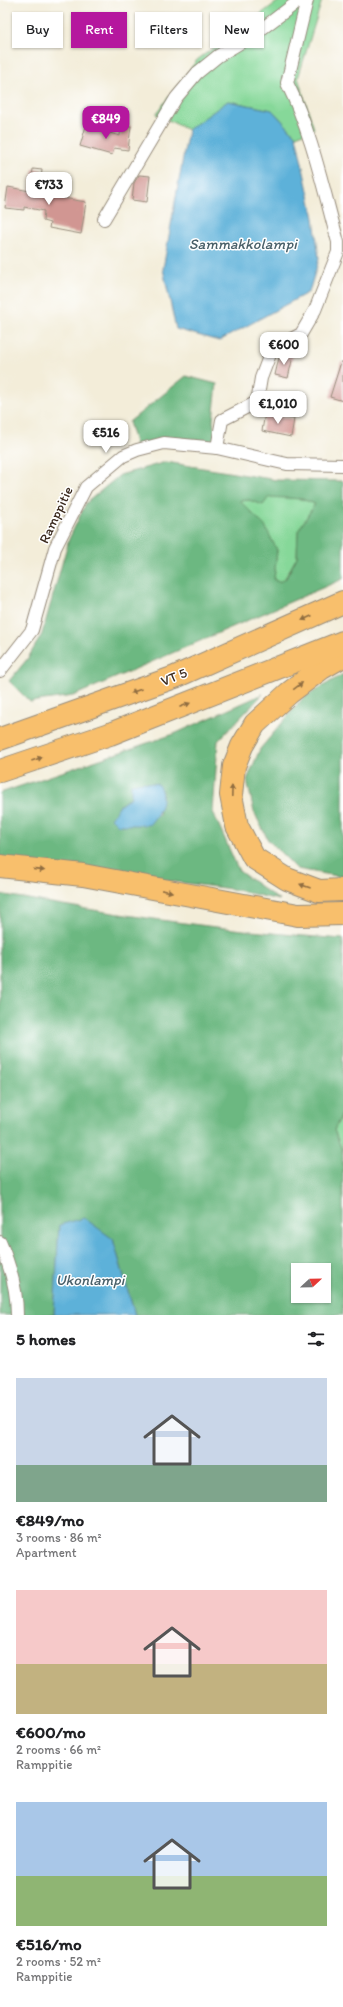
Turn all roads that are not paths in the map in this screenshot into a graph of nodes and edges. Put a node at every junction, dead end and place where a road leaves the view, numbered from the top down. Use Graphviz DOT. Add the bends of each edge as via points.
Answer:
graph roads {
  1 [pos="300,0"];
  2 [pos="307,0"];
  3 [pos="104,219"];
  4 [pos="217,448"];
  5 [pos="343,465"];
  6 [pos="343,602"];
  7 [pos="343,642"];
  8 [pos="343,656"];
  9 [pos="0,671"];
  10 [pos="0,739"];
  11 [pos="0,771"];
  12 [pos="0,866"];
  13 [pos="343,890"];
  14 [pos="343,914"];
  15 [pos="0,1242"];
  16 [pos="17,1315"];
  1 -- 3 [label="street" via="197,73 176,98"];
  2 -- 4 [label="street" via="287,83 300,110 312,147 338,242 338,252 315,310 301,334 272,349 261,378 256,402 222,420"];
  4 -- 5 [label="street, Ramppitie" via="286,464"];
  4 -- 9 [label="street, Ramppitie" via="164,443 137,450 123,456 86,487 56,548 32,630"];
  6 -- 10 [label="highway, VT 5, one-way" via="175,677"];
  11 -- 7 [label="highway, one-way" via="110,734"];
  13 -- 8 [label="highway, one-way" via="319,891 287,879 254,858 237,826 231,795 234,766 255,724 289,693"];
  12 -- 14 [label="highway, one-way" via="83,875 298,915"];
  15 -- 16 [label="street" via="9,1263 17,1298"];
}
